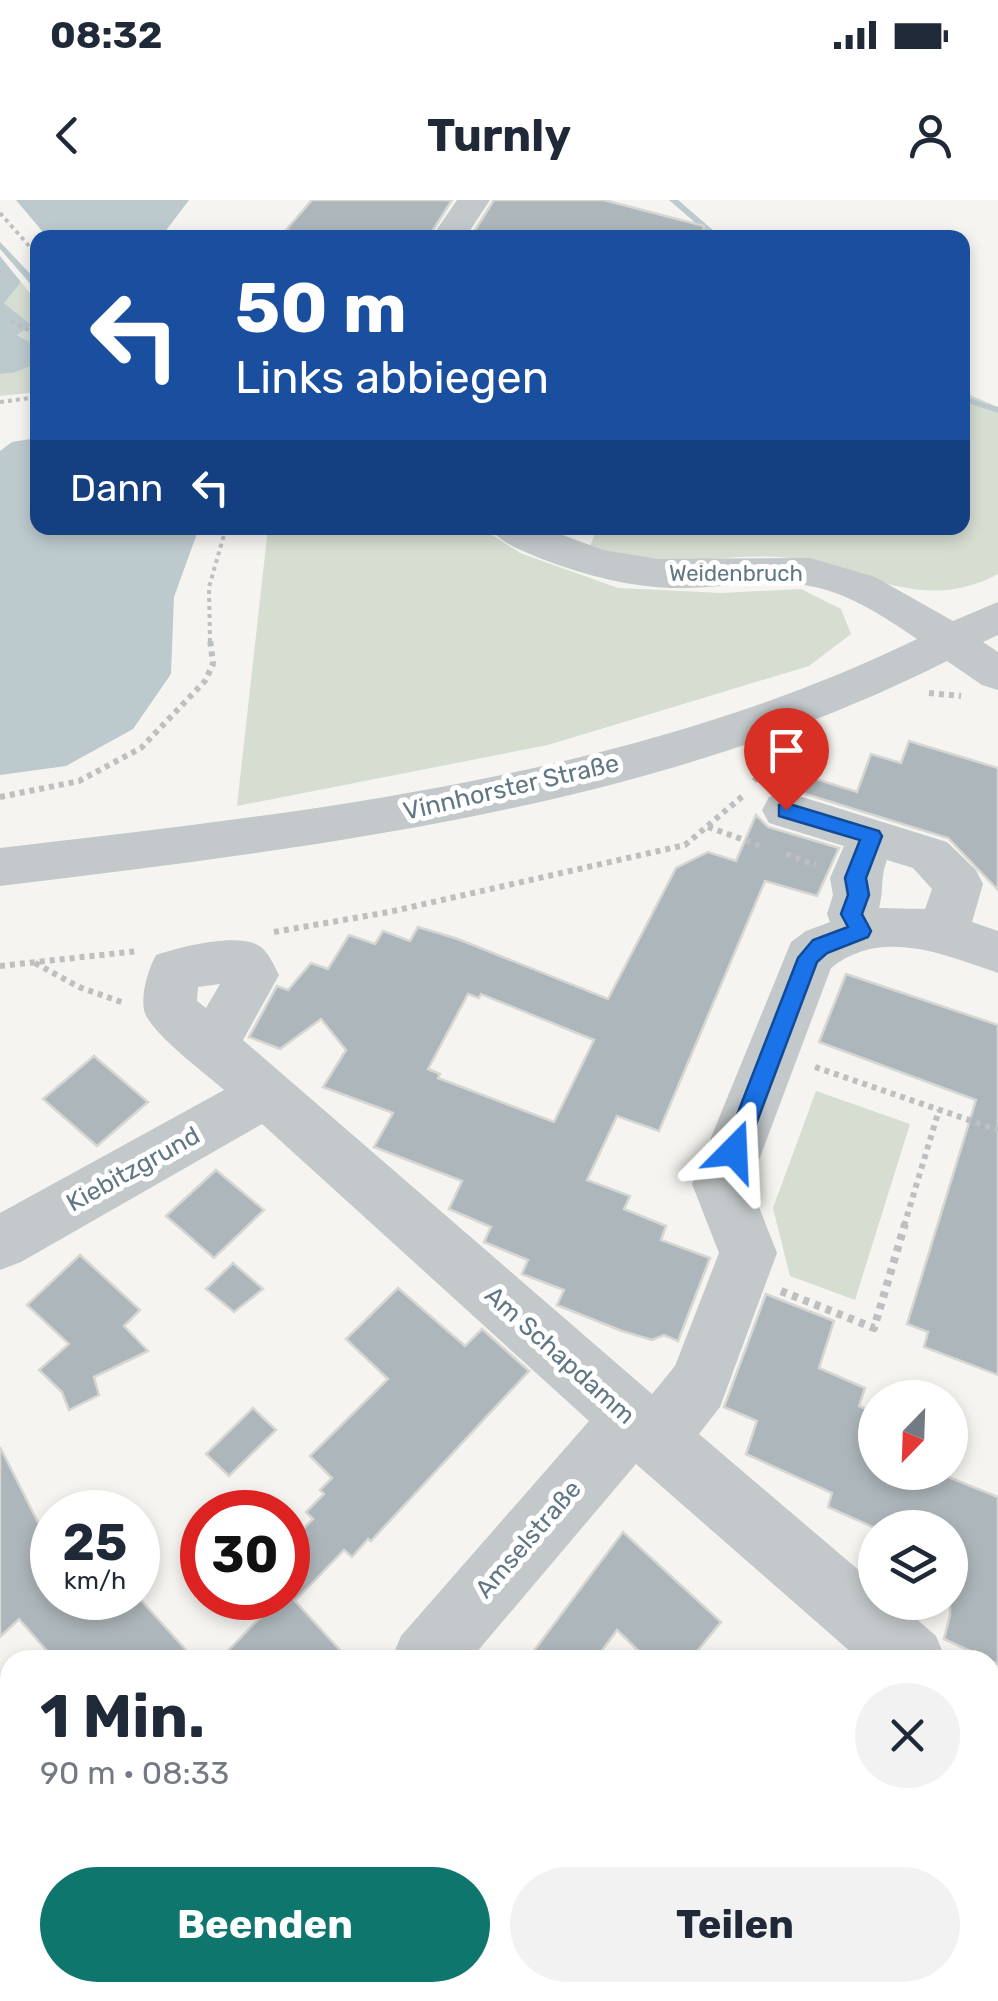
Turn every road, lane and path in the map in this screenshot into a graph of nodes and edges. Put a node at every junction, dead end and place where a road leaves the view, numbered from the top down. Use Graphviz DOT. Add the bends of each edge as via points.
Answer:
graph roads {
  1 [pos="474,200"];
  2 [pos="0,212"];
  3 [pos="453,230"];
  4 [pos="30,247"];
  5 [pos="11,321"];
  6 [pos="30,332"];
  7 [pos="30,399"];
  8 [pos="0,402"];
  9 [pos="223,535"];
  10 [pos="527,535"];
  11 [pos="998,617"];
  12 [pos="952,643"];
  13 [pos="998,674"];
  14 [pos="791,748"];
  15 [pos="0,797"];
  16 [pos="786,810"];
  17 [pos="872,836"];
  18 [pos="0,867"];
  19 [pos="860,931"];
  20 [pos="266,933"];
  21 [pos="942,934"];
  22 [pos="139,951"];
  23 [pos="998,952"];
  24 [pos="34,962"];
  25 [pos="0,966"];
  26 [pos="80,987"];
  27 [pos="213,1044"];
  28 [pos="772,1052"];
  29 [pos="266,1094"];
  30 [pos="939,1110"];
  31 [pos="998,1130"];
  32 [pos="0,1244"];
  33 [pos="740,1274"];
  34 [pos="644,1429"];
  35 [pos="434,1650"];
  36 [pos="900,1650"];
  1 -- 3 [label="street"];
  2 -- 4 [label="path"];
  5 -- 6 [label="path"];
  7 -- 8 [label="path"];
  9 -- 15 [label="path" via="212,560 208,600 213,664 193,697 121,764 63,789"];
  10 -- 12 [label="street, Weidenbruch" via="617,568 811,572 882,599"];
  11 -- 12 [label="street, Vinnhorster Straße"];
  12 -- 13 [label="street, Weidenbruch"];
  12 -- 18 [label="street, Vinnhorster Straße" via="758,721 528,786 227,841"];
  14 -- 20 [label="path" via="685,845"];
  16 -- 17 [label="street"];
  17 -- 19 [label="street" via="856,878 852,914"];
  17 -- 21 [label="street" via="930,855 958,884"];
  19 -- 21 [label="street" via="897,923"];
  19 -- 28 [label="street" via="820,946 808,958"];
  21 -- 23 [label="street"];
  22 -- 24 [label="path"];
  24 -- 25 [label="path"];
  24 -- 26 [label="path"];
  27 -- 29 [label="street, Am Schapdamm"];
  28 -- 30 [label="path"];
  28 -- 33 [label="street" via="721,1184 748,1252"];
  29 -- 32 [label="street, Kiebitzgrund"];
  29 -- 34 [label="street, Am Schapdamm"];
  30 -- 31 [label="path"];
  30 -- 33 [label="path" via="874,1328"];
  33 -- 34 [label="street, Amselstraße" via="698,1386"];
  34 -- 35 [label="street, Amselstraße"];
  34 -- 36 [label="street, Am Schapdamm"];
}
